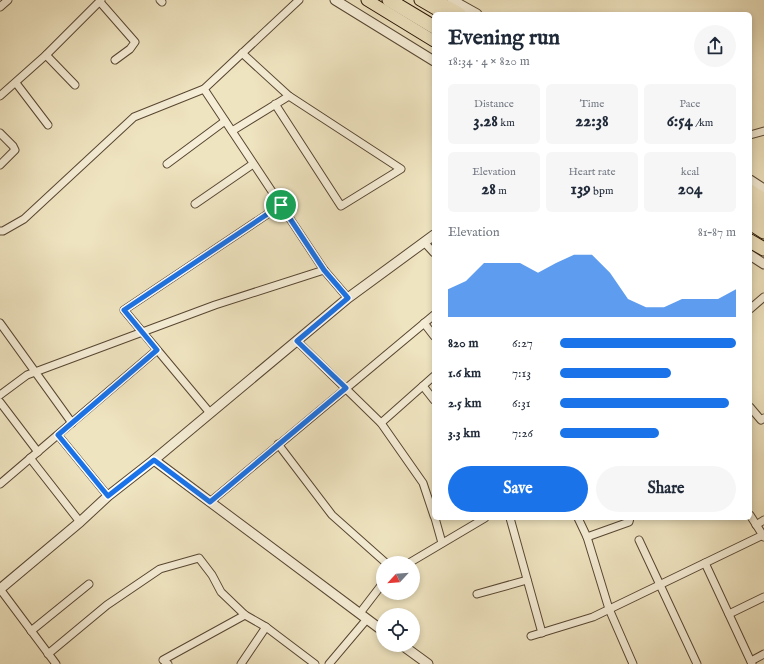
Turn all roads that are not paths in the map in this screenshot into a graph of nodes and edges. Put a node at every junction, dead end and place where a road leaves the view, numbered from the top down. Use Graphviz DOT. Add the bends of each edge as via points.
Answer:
graph roads {
  1 [pos="8,0"];
  2 [pos="299,0"];
  3 [pos="334,0"];
  4 [pos="368,0"];
  5 [pos="389,0"];
  6 [pos="405,0"];
  7 [pos="420,0"];
  8 [pos="434,0"];
  9 [pos="452,0"];
  10 [pos="100,1"];
  11 [pos="0,7"];
  12 [pos="441,12"];
  13 [pos="455,12"];
  14 [pos="473,12"];
  15 [pos="415,16"];
  16 [pos="432,17"];
  17 [pos="432,27"];
  18 [pos="432,35"];
  19 [pos="432,40"];
  20 [pos="242,53"];
  21 [pos="46,55"];
  22 [pos="115,60"];
  23 [pos="432,60"];
  24 [pos="16,82"];
  25 [pos="75,85"];
  26 [pos="204,89"];
  27 [pos="0,96"];
  28 [pos="289,96"];
  29 [pos="275,104"];
  30 [pos="225,122"];
  31 [pos="48,125"];
  32 [pos="232,131"];
  33 [pos="764,131"];
  34 [pos="0,133"];
  35 [pos="752,134"];
  36 [pos="167,164"];
  37 [pos="253,164"];
  38 [pos="0,165"];
  39 [pos="752,181"];
  40 [pos="764,189"];
  41 [pos="752,192"];
  42 [pos="764,200"];
  43 [pos="195,204"];
  44 [pos="752,204"];
  45 [pos="281,205"];
  46 [pos="764,212"];
  47 [pos="752,213"];
  48 [pos="764,220"];
  49 [pos="752,225"];
  50 [pos="0,231"];
  51 [pos="764,232"];
  52 [pos="752,235"];
  53 [pos="432,236"];
  54 [pos="424,242"];
  55 [pos="752,242"];
  56 [pos="764,242"];
  57 [pos="764,249"];
  58 [pos="432,252"];
  59 [pos="752,256"];
  60 [pos="764,264"];
  61 [pos="324,270"];
  62 [pos="764,297"];
  63 [pos="348,298"];
  64 [pos="752,307"];
  65 [pos="432,317"];
  66 [pos="0,323"];
  67 [pos="424,323"];
  68 [pos="142,331"];
  69 [pos="432,333"];
  70 [pos="297,341"];
  71 [pos="157,350"];
  72 [pos="34,372"];
  73 [pos="432,378"];
  74 [pos="423,386"];
  75 [pos="346,388"];
  76 [pos="0,395"];
  77 [pos="432,397"];
  78 [pos="0,402"];
  79 [pos="752,409"];
  80 [pos="210,413"];
  81 [pos="764,418"];
  82 [pos="72,422"];
  83 [pos="381,422"];
  84 [pos="58,435"];
  85 [pos="278,444"];
  86 [pos="38,452"];
  87 [pos="30,458"];
  88 [pos="154,460"];
  89 [pos="0,484"];
  90 [pos="108,496"];
  91 [pos="210,502"];
  92 [pos="432,511"];
  93 [pos="752,517"];
  94 [pos="435,520"];
  95 [pos="482,520"];
  96 [pos="511,520"];
  97 [pos="579,520"];
  98 [pos="630,520"];
  99 [pos="764,520"];
  100 [pos="80,522"];
  101 [pos="756,524"];
  102 [pos="764,536"];
  103 [pos="587,537"];
  104 [pos="639,540"];
  105 [pos="442,543"];
  106 [pos="378,556"];
  107 [pos="420,556"];
  108 [pos="705,563"];
  109 [pos="527,580"];
  110 [pos="89,584"];
  111 [pos="660,585"];
  112 [pos="0,589"];
  113 [pos="477,594"];
  114 [pos="376,595"];
  115 [pos="764,597"];
  116 [pos="609,610"];
  117 [pos="729,614"];
  118 [pos="246,615"];
  119 [pos="363,616"];
  120 [pos="376,626"];
  121 [pos="266,627"];
  122 [pos="31,631"];
  123 [pos="542,633"];
  124 [pos="531,636"];
  125 [pos="412,652"];
  126 [pos="48,654"];
  127 [pos="764,654"];
  128 [pos="752,662"];
  129 [pos="56,664"];
  130 [pos="168,664"];
  131 [pos="240,664"];
  132 [pos="315,664"];
  133 [pos="330,664"];
  134 [pos="428,664"];
  135 [pos="633,664"];
  136 [pos="697,664"];
  1 -- 11 [label="street"];
  2 -- 20 [label="street"];
  3 -- 23 [label="street"];
  4 -- 19 [label="main road"];
  5 -- 15 [label="highway"];
  6 -- 16 [label="highway"];
  7 -- 12 [label="main road"];
  8 -- 13 [label="highway"];
  9 -- 14 [label="street"];
  10 -- 21 [label="street"];
  10 -- 22 [label="street" via="135,42"];
  15 -- 17 [label="highway"];
  15 -- 18 [label="highway"];
  20 -- 26 [label="street"];
  20 -- 28 [label="street"];
  21 -- 24 [label="street"];
  21 -- 25 [label="street"];
  24 -- 27 [label="street"];
  24 -- 31 [label="street"];
  26 -- 30 [label="street"];
  26 -- 50 [label="street" via="134,117 24,219"];
  28 -- 29 [label="street"];
  28 -- 29 [label="street" via="401,169 342,206"];
  29 -- 32 [label="street"];
  30 -- 32 [label="street"];
  30 -- 36 [label="street"];
  32 -- 37 [label="street"];
  33 -- 35 [label="street"];
  34 -- 38 [label="street" via="15,150"];
  37 -- 43 [label="street"];
  37 -- 45 [label="street"];
  39 -- 40 [label="street"];
  41 -- 42 [label="highway"];
  44 -- 46 [label="main road"];
  45 -- 61 [label="street"];
  45 -- 68 [label="street" via="124,310"];
  47 -- 48 [label="highway"];
  49 -- 51 [label="highway"];
  52 -- 56 [label="main road"];
  53 -- 54 [label="street"];
  54 -- 58 [label="street"];
  54 -- 63 [label="street"];
  55 -- 57 [label="highway"];
  59 -- 60 [label="street"];
  61 -- 63 [label="street"];
  61 -- 68 [label="street"];
  62 -- 64 [label="street"];
  63 -- 70 [label="street"];
  65 -- 67 [label="street"];
  66 -- 72 [label="street"];
  67 -- 69 [label="street"];
  67 -- 75 [label="street"];
  68 -- 71 [label="street"];
  68 -- 72 [label="street"];
  70 -- 75 [label="street"];
  70 -- 80 [label="street"];
  71 -- 80 [label="street"];
  71 -- 82 [label="street"];
  72 -- 76 [label="street"];
  72 -- 82 [label="street"];
  73 -- 74 [label="street"];
  74 -- 77 [label="street"];
  74 -- 83 [label="street"];
  75 -- 83 [label="street"];
  75 -- 85 [label="street"];
  78 -- 86 [label="street"];
  79 -- 81 [label="street" via="762,420"];
  80 -- 88 [label="street"];
  82 -- 84 [label="street"];
  83 -- 92 [label="street" via="423,483"];
  84 -- 86 [label="street"];
  84 -- 90 [label="street"];
  85 -- 91 [label="street"];
  85 -- 106 [label="street" via="332,515"];
  86 -- 87 [label="street"];
  87 -- 89 [label="street"];
  87 -- 100 [label="street"];
  88 -- 90 [label="street"];
  88 -- 91 [label="street"];
  90 -- 100 [label="street"];
  91 -- 119 [label="street"];
  93 -- 101 [label="street"];
  94 -- 105 [label="street"];
  95 -- 105 [label="street"];
  96 -- 109 [label="street"];
  97 -- 103 [label="street"];
  98 -- 103 [label="street"];
  99 -- 101 [label="street"];
  100 -- 112 [label="street"];
  101 -- 102 [label="street"];
  102 -- 108 [label="street"];
  103 -- 116 [label="street"];
  104 -- 111 [label="street"];
  105 -- 107 [label="street"];
  108 -- 111 [label="street"];
  108 -- 117 [label="street"];
  109 -- 113 [label="street"];
  109 -- 123 [label="street"];
  110 -- 122 [label="street"];
  111 -- 116 [label="street"];
  111 -- 136 [label="street"];
  112 -- 122 [label="street"];
  114 -- 119 [label="street"];
  115 -- 117 [label="street"];
  116 -- 123 [label="street"];
  116 -- 135 [label="street"];
  117 -- 128 [label="street"];
  118 -- 121 [label="street"];
  118 -- 126 [label="street" via="220,592 212,575 199,558 160,568 107,605"];
  118 -- 130 [label="street" via="163,660"];
  119 -- 120 [label="street"];
  119 -- 133 [label="street"];
  121 -- 131 [label="street"];
  121 -- 132 [label="street"];
  122 -- 126 [label="street"];
  123 -- 124 [label="street"];
  125 -- 134 [label="street"];
  126 -- 129 [label="street"];
  127 -- 128 [label="street"];
}
